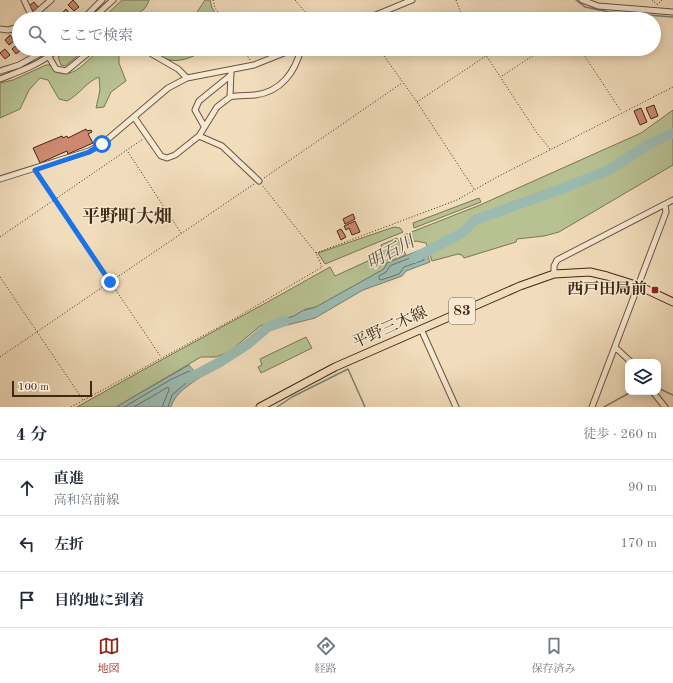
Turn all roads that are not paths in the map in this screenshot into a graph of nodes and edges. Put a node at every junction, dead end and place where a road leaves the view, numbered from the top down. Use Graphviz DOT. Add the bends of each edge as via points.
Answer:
graph roads {
  1 [pos="24,0"];
  2 [pos="51,0"];
  3 [pos="102,0"];
  4 [pos="113,0"];
  5 [pos="412,0"];
  6 [pos="582,0"];
  7 [pos="29,12"];
  8 [pos="38,12"];
  9 [pos="90,12"];
  10 [pos="100,12"];
  11 [pos="383,12"];
  12 [pos="673,12"];
  13 [pos="0,29"];
  14 [pos="12,29"];
  15 [pos="35,56"];
  16 [pos="85,56"];
  17 [pos="155,56"];
  18 [pos="276,56"];
  19 [pos="298,56"];
  20 [pos="49,57"];
  21 [pos="0,71"];
  22 [pos="231,73"];
  23 [pos="187,78"];
  24 [pos="0,79"];
  25 [pos="230,97"];
  26 [pos="134,117"];
  27 [pos="204,126"];
  28 [pos="199,136"];
  29 [pos="0,179"];
  30 [pos="259,181"];
  31 [pos="673,200"];
  32 [pos="665,205"];
  33 [pos="554,274"];
  34 [pos="638,286"];
  35 [pos="673,302"];
  36 [pos="421,329"];
  37 [pos="616,348"];
  38 [pos="628,359"];
  39 [pos="656,395"];
  40 [pos="260,407"];
  41 [pos="456,407"];
  42 [pos="592,407"];
  43 [pos="665,407"];
  1 -- 7 [label="street"];
  2 -- 8 [label="street"];
  3 -- 9 [label="street"];
  4 -- 10 [label="street"];
  5 -- 11 [label="street"];
  6 -- 12 [label="street" via="598,6"];
  13 -- 14 [label="street"];
  15 -- 21 [label="street"];
  16 -- 20 [label="street" via="66,72 56,69"];
  17 -- 23 [label="street" via="178,68"];
  18 -- 22 [label="street"];
  19 -- 25 [label="street" via="292,73 276,88 256,95"];
  20 -- 24 [label="street" via="28,69"];
  22 -- 23 [label="street"];
  22 -- 25 [label="street"];
  22 -- 27 [label="street" via="199,101 195,110"];
  23 -- 26 [label="street" via="168,88"];
  25 -- 27 [label="street" via="217,108"];
  26 -- 28 [label="street" via="161,156 167,158 175,155"];
  26 -- 29 [label="street" via="89,152"];
  27 -- 28 [label="street"];
  28 -- 30 [label="street" via="222,146"];
  31 -- 32 [label="street"];
  32 -- 33 [label="street" via="557,260"];
  32 -- 34 [label="street" via="666,212"];
  33 -- 34 [label="main road, 平野三木線 / 83" via="590,272"];
  33 -- 36 [label="main road, 平野三木線 / 83"];
  34 -- 35 [label="main road, 平野三木線 / 83"];
  34 -- 37 [label="street"];
  36 -- 40 [label="main road, 平野三木線 / 83" via="335,367"];
  36 -- 41 [label="street"];
  37 -- 38 [label="street"];
  37 -- 42 [label="street"];
  39 -- 43 [label="street"];
}
